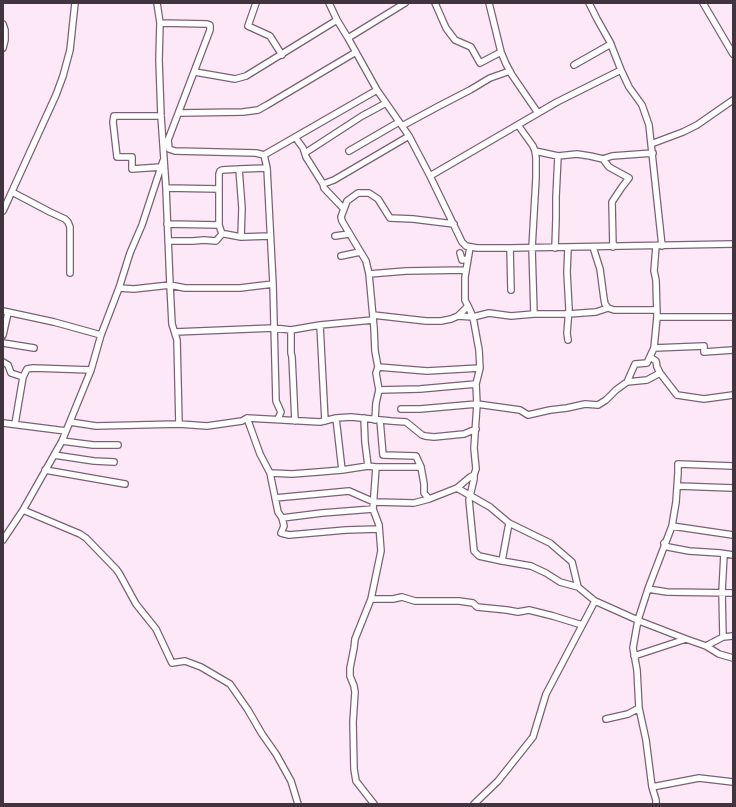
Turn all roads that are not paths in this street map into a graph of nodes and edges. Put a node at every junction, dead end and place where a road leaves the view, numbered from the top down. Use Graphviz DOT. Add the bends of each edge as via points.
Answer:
graph roads {
  1 [pos="75,3"];
  2 [pos="157,3"];
  3 [pos="256,3"];
  4 [pos="329,3"];
  5 [pos="405,3"];
  6 [pos="435,3"];
  7 [pos="489,3"];
  8 [pos="589,3"];
  9 [pos="703,3"];
  10 [pos="337,20"];
  11 [pos="160,23"];
  12 [pos="3,24"];
  13 [pos="348,38"];
  14 [pos="610,44"];
  15 [pos="3,48"];
  16 [pos="356,52"];
  17 [pos="501,52"];
  18 [pos="733,52"];
  19 [pos="282,55"];
  20 [pos="574,65"];
  21 [pos="621,70"];
  22 [pos="510,71"];
  23 [pos="195,72"];
  24 [pos="377,90"];
  25 [pos="733,100"];
  26 [pos="386,103"];
  27 [pos="179,113"];
  28 [pos="538,113"];
  29 [pos="161,116"];
  30 [pos="400,124"];
  31 [pos="518,126"];
  32 [pos="409,136"];
  33 [pos="295,137"];
  34 [pos="651,144"];
  35 [pos="349,151"];
  36 [pos="535,151"];
  37 [pos="305,153"];
  38 [pos="652,153"];
  39 [pos="164,155"];
  40 [pos="264,155"];
  41 [pos="558,156"];
  42 [pos="603,159"];
  43 [pos="161,167"];
  44 [pos="267,168"];
  45 [pos="239,169"];
  46 [pos="430,176"];
  47 [pos="323,184"];
  48 [pos="166,188"];
  49 [pos="219,188"];
  50 [pos="12,192"];
  51 [pos="344,209"];
  52 [pos="3,211"];
  53 [pos="167,224"];
  54 [pos="454,224"];
  55 [pos="219,225"];
  56 [pos="222,234"];
  57 [pos="349,234"];
  58 [pos="270,236"];
  59 [pos="335,236"];
  60 [pos="241,237"];
  61 [pos="168,241"];
  62 [pos="733,244"];
  63 [pos="659,246"];
  64 [pos="470,247"];
  65 [pos="593,247"];
  66 [pos="613,247"];
  67 [pos="510,248"];
  68 [pos="532,248"];
  69 [pos="556,248"];
  70 [pos="568,248"];
  71 [pos="360,252"];
  72 [pos="460,253"];
  73 [pos="341,256"];
  74 [pos="468,259"];
  75 [pos="466,270"];
  76 [pos="70,273"];
  77 [pos="369,274"];
  78 [pos="273,284"];
  79 [pos="170,285"];
  80 [pos="119,288"];
  81 [pos="511,290"];
  82 [pos="468,306"];
  83 [pos="608,308"];
  84 [pos="657,310"];
  85 [pos="6,312"];
  86 [pos="534,314"];
  87 [pos="568,314"];
  88 [pos="458,316"];
  89 [pos="733,316"];
  90 [pos="373,317"];
  91 [pos="473,317"];
  92 [pos="657,317"];
  93 [pos="320,325"];
  94 [pos="274,328"];
  95 [pos="291,330"];
  96 [pos="175,332"];
  97 [pos="3,335"];
  98 [pos="101,335"];
  99 [pos="568,340"];
  100 [pos="3,343"];
  101 [pos="34,348"];
  102 [pos="654,348"];
  103 [pos="733,350"];
  104 [pos="650,357"];
  105 [pos="3,362"];
  106 [pos="378,367"];
  107 [pos="480,368"];
  108 [pos="91,370"];
  109 [pos="660,373"];
  110 [pos="23,377"];
  111 [pos="627,382"];
  112 [pos="476,384"];
  113 [pos="379,390"];
  114 [pos="733,395"];
  115 [pos="477,404"];
  116 [pos="401,409"];
  117 [pos="247,418"];
  118 [pos="336,418"];
  119 [pos="364,418"];
  120 [pos="278,419"];
  121 [pos="378,420"];
  122 [pos="295,421"];
  123 [pos="325,421"];
  124 [pos="70,422"];
  125 [pos="3,423"];
  126 [pos="15,424"];
  127 [pos="179,424"];
  128 [pos="476,429"];
  129 [pos="66,431"];
  130 [pos="62,441"];
  131 [pos="118,445"];
  132 [pos="54,455"];
  133 [pos="114,462"];
  134 [pos="368,466"];
  135 [pos="733,466"];
  136 [pos="376,467"];
  137 [pos="420,467"];
  138 [pos="45,470"];
  139 [pos="342,470"];
  140 [pos="270,473"];
  141 [pos="474,475"];
  142 [pos="125,484"];
  143 [pos="677,486"];
  144 [pos="456,488"];
  145 [pos="733,488"];
  146 [pos="471,496"];
  147 [pos="275,498"];
  148 [pos="429,499"];
  149 [pos="374,502"];
  150 [pos="373,509"];
  151 [pos="23,510"];
  152 [pos="282,518"];
  153 [pos="509,523"];
  154 [pos="672,526"];
  155 [pos="379,529"];
  156 [pos="733,535"];
  157 [pos="3,540"];
  158 [pos="664,544"];
  159 [pos="724,554"];
  160 [pos="733,555"];
  161 [pos="502,561"];
  162 [pos="578,587"];
  163 [pos="648,589"];
  164 [pos="722,592"];
  165 [pos="733,593"];
  166 [pos="371,598"];
  167 [pos="595,600"];
  168 [pos="638,620"];
  169 [pos="582,625"];
  170 [pos="733,636"];
  171 [pos="722,637"];
  172 [pos="686,639"];
  173 [pos="706,646"];
  174 [pos="634,656"];
  175 [pos="733,658"];
  176 [pos="639,708"];
  177 [pos="606,719"];
  178 [pos="733,782"];
  179 [pos="652,787"];
  180 [pos="298,804"];
  181 [pos="374,804"];
  182 [pos="474,804"];
  183 [pos="656,804"];
  1 -- 50 [label="street" via="70,50 63,76"];
  2 -- 11 [label="street"];
  3 -- 19 [label="street" via="248,26 270,36"];
  4 -- 10 [label="street"];
  5 -- 13 [label="street"];
  6 -- 17 [label="street" via="446,28 455,40 471,46 480,63"];
  7 -- 17 [label="street"];
  8 -- 14 [label="street"];
  9 -- 18 [label="street"];
  10 -- 13 [label="street"];
  10 -- 19 [label="street"];
  11 -- 23 [label="street" via="210,25"];
  11 -- 29 [label="street"];
  12 -- 15 [label="street"];
  13 -- 16 [label="street"];
  14 -- 20 [label="street"];
  14 -- 21 [label="street"];
  16 -- 24 [label="street"];
  16 -- 27 [label="street" via="258,110"];
  17 -- 22 [label="street"];
  19 -- 23 [label="street" via="246,76 235,78"];
  21 -- 28 [label="street"];
  21 -- 34 [label="street" via="642,105 650,126"];
  22 -- 28 [label="street"];
  22 -- 30 [label="street" via="490,78"];
  23 -- 27 [label="street"];
  24 -- 26 [label="street"];
  24 -- 33 [label="street"];
  25 -- 34 [label="street" via="683,132"];
  26 -- 30 [label="street"];
  26 -- 37 [label="street"];
  27 -- 40 [label="street" via="168,140 169,149"];
  28 -- 31 [label="street"];
  29 -- 39 [label="street"];
  29 -- 43 [label="street" via="114,116 112,122 117,157 132,158 132,169"];
  30 -- 32 [label="street"];
  30 -- 35 [label="street"];
  31 -- 36 [label="street"];
  31 -- 46 [label="street"];
  32 -- 46 [label="street"];
  32 -- 47 [label="street"];
  33 -- 37 [label="street"];
  33 -- 40 [label="street"];
  34 -- 38 [label="street"];
  36 -- 41 [label="street"];
  36 -- 68 [label="street"];
  37 -- 47 [label="street"];
  38 -- 42 [label="street"];
  38 -- 63 [label="street"];
  39 -- 43 [label="street"];
  39 -- 48 [label="street"];
  40 -- 44 [label="street"];
  41 -- 42 [label="street" via="577,154"];
  41 -- 69 [label="street"];
  42 -- 66 [label="street" via="609,167 629,178 612,202"];
  43 -- 80 [label="street"];
  44 -- 45 [label="street"];
  44 -- 58 [label="street"];
  45 -- 49 [label="street" via="220,171"];
  45 -- 60 [label="street" via="242,194"];
  46 -- 54 [label="street"];
  47 -- 51 [label="street"];
  48 -- 49 [label="street"];
  48 -- 53 [label="street"];
  49 -- 55 [label="street"];
  50 -- 52 [label="street"];
  50 -- 76 [label="street" via="68,222"];
  51 -- 54 [label="street" via="347,201 358,193 369,193 378,199 390,218"];
  51 -- 57 [label="street" via="341,217"];
  53 -- 55 [label="street"];
  53 -- 61 [label="street"];
  54 -- 64 [label="street" via="462,242"];
  55 -- 56 [label="street"];
  56 -- 60 [label="street"];
  56 -- 61 [label="street" via="216,241"];
  57 -- 59 [label="street"];
  57 -- 71 [label="street"];
  58 -- 60 [label="street"];
  58 -- 78 [label="street"];
  61 -- 79 [label="street"];
  62 -- 63 [label="street"];
  63 -- 66 [label="street"];
  63 -- 84 [label="street" via="654,271"];
  64 -- 67 [label="street"];
  64 -- 74 [label="street"];
  65 -- 66 [label="street"];
  65 -- 70 [label="street"];
  65 -- 83 [label="street"];
  67 -- 68 [label="street"];
  67 -- 81 [label="street"];
  68 -- 69 [label="street"];
  68 -- 86 [label="street"];
  69 -- 70 [label="street"];
  70 -- 87 [label="street"];
  71 -- 73 [label="street"];
  71 -- 77 [label="street" via="366,261"];
  72 -- 74 [label="street" via="462,260"];
  74 -- 75 [label="street"];
  75 -- 77 [label="street"];
  75 -- 82 [label="street" via="465,300"];
  77 -- 90 [label="street"];
  78 -- 79 [label="street" via="240,288 185,288"];
  78 -- 94 [label="street"];
  79 -- 80 [label="street"];
  79 -- 96 [label="street" via="172,324"];
  80 -- 98 [label="street"];
  82 -- 88 [label="street"];
  82 -- 91 [label="street"];
  83 -- 84 [label="street"];
  83 -- 87 [label="street" via="596,312"];
  84 -- 92 [label="street"];
  85 -- 97 [label="street"];
  85 -- 98 [label="street"];
  86 -- 87 [label="street"];
  86 -- 91 [label="street" via="489,314"];
  87 -- 99 [label="street"];
  88 -- 90 [label="street" via="441,322"];
  88 -- 91 [label="street"];
  89 -- 92 [label="street"];
  90 -- 93 [label="street"];
  90 -- 106 [label="street"];
  91 -- 107 [label="street"];
  92 -- 102 [label="street"];
  93 -- 95 [label="street"];
  93 -- 123 [label="street"];
  94 -- 95 [label="street"];
  94 -- 96 [label="street"];
  94 -- 120 [label="street" via="276,401 281,412"];
  95 -- 122 [label="street"];
  96 -- 127 [label="street"];
  98 -- 108 [label="street"];
  100 -- 101 [label="street"];
  102 -- 103 [label="street" via="704,346 704,352"];
  102 -- 104 [label="street"];
  104 -- 109 [label="street" via="656,361"];
  104 -- 111 [label="street" via="648,362 635,364"];
  105 -- 110 [label="street" via="8,365 11,373"];
  106 -- 107 [label="street" via="427,371"];
  106 -- 113 [label="street" via="376,373"];
  107 -- 112 [label="street"];
  108 -- 110 [label="street" via="33,368 27,369"];
  108 -- 124 [label="street"];
  109 -- 111 [label="street" via="647,380"];
  109 -- 114 [label="street" via="677,396 704,400"];
  110 -- 126 [label="street"];
  111 -- 115 [label="street" via="598,405 585,404 528,415 520,410"];
  112 -- 113 [label="street"];
  112 -- 115 [label="street"];
  113 -- 121 [label="street"];
  115 -- 116 [label="street"];
  115 -- 128 [label="street"];
  117 -- 120 [label="street"];
  117 -- 127 [label="street" via="207,426"];
  117 -- 140 [label="street"];
  118 -- 119 [label="street"];
  118 -- 123 [label="street"];
  118 -- 139 [label="street"];
  119 -- 121 [label="street"];
  119 -- 134 [label="street"];
  120 -- 122 [label="street"];
  121 -- 128 [label="street" via="406,422 422,435 434,437 464,434"];
  121 -- 137 [label="street" via="383,455 416,456"];
  122 -- 123 [label="street"];
  124 -- 127 [label="street" via="96,426"];
  124 -- 129 [label="street"];
  125 -- 126 [label="street"];
  126 -- 129 [label="street"];
  128 -- 141 [label="street"];
  129 -- 130 [label="street"];
  130 -- 131 [label="street"];
  130 -- 132 [label="street"];
  132 -- 133 [label="street"];
  132 -- 138 [label="street"];
  134 -- 136 [label="street"];
  134 -- 139 [label="street"];
  135 -- 143 [label="street" via="678,464"];
  136 -- 137 [label="street"];
  136 -- 149 [label="street"];
  137 -- 148 [label="street" via="424,493"];
  138 -- 142 [label="street"];
  138 -- 151 [label="street"];
  139 -- 140 [label="street"];
  140 -- 147 [label="street"];
  141 -- 144 [label="street"];
  141 -- 146 [label="street"];
  143 -- 145 [label="street"];
  143 -- 154 [label="street"];
  144 -- 146 [label="street"];
  144 -- 148 [label="street"];
  146 -- 153 [label="street" via="490,507"];
  146 -- 161 [label="street" via="469,500 474,551 479,556"];
  147 -- 149 [label="street" via="349,491"];
  147 -- 152 [label="street"];
  148 -- 149 [label="street" via="414,503"];
  149 -- 150 [label="street"];
  150 -- 152 [label="street"];
  150 -- 155 [label="street"];
  151 -- 157 [label="street"];
  151 -- 180 [label="street" via="86,538 120,574 136,604 156,629 172,663 185,661 201,666 230,684 276,754 291,781"];
  152 -- 155 [label="street" via="284,526 281,533 289,535"];
  153 -- 161 [label="street"];
  153 -- 162 [label="street" via="550,543 572,562"];
  154 -- 156 [label="street"];
  154 -- 158 [label="street"];
  155 -- 166 [label="street" via="381,551"];
  158 -- 159 [label="street" via="689,551"];
  158 -- 163 [label="street"];
  159 -- 160 [label="street"];
  159 -- 164 [label="street"];
  161 -- 162 [label="street" via="531,566 560,582"];
  162 -- 167 [label="street"];
  163 -- 164 [label="street" via="667,592"];
  163 -- 168 [label="street"];
  164 -- 165 [label="street"];
  164 -- 171 [label="street"];
  166 -- 169 [label="street" via="402,597 415,601 459,601 473,603 477,607 518,612 529,610"];
  166 -- 181 [label="street" via="355,639 350,676 355,692 352,722 356,781"];
  167 -- 168 [label="street"];
  167 -- 169 [label="street"];
  168 -- 172 [label="street"];
  168 -- 174 [label="street"];
  169 -- 182 [label="street" via="546,694 533,737 498,781"];
  170 -- 171 [label="street"];
  171 -- 173 [label="street"];
  172 -- 173 [label="street"];
  172 -- 174 [label="street"];
  173 -- 175 [label="street" via="719,654"];
  174 -- 176 [label="street"];
  176 -- 177 [label="street" via="628,714"];
  176 -- 179 [label="street"];
  178 -- 179 [label="street" via="699,778"];
  179 -- 183 [label="street"];
}
